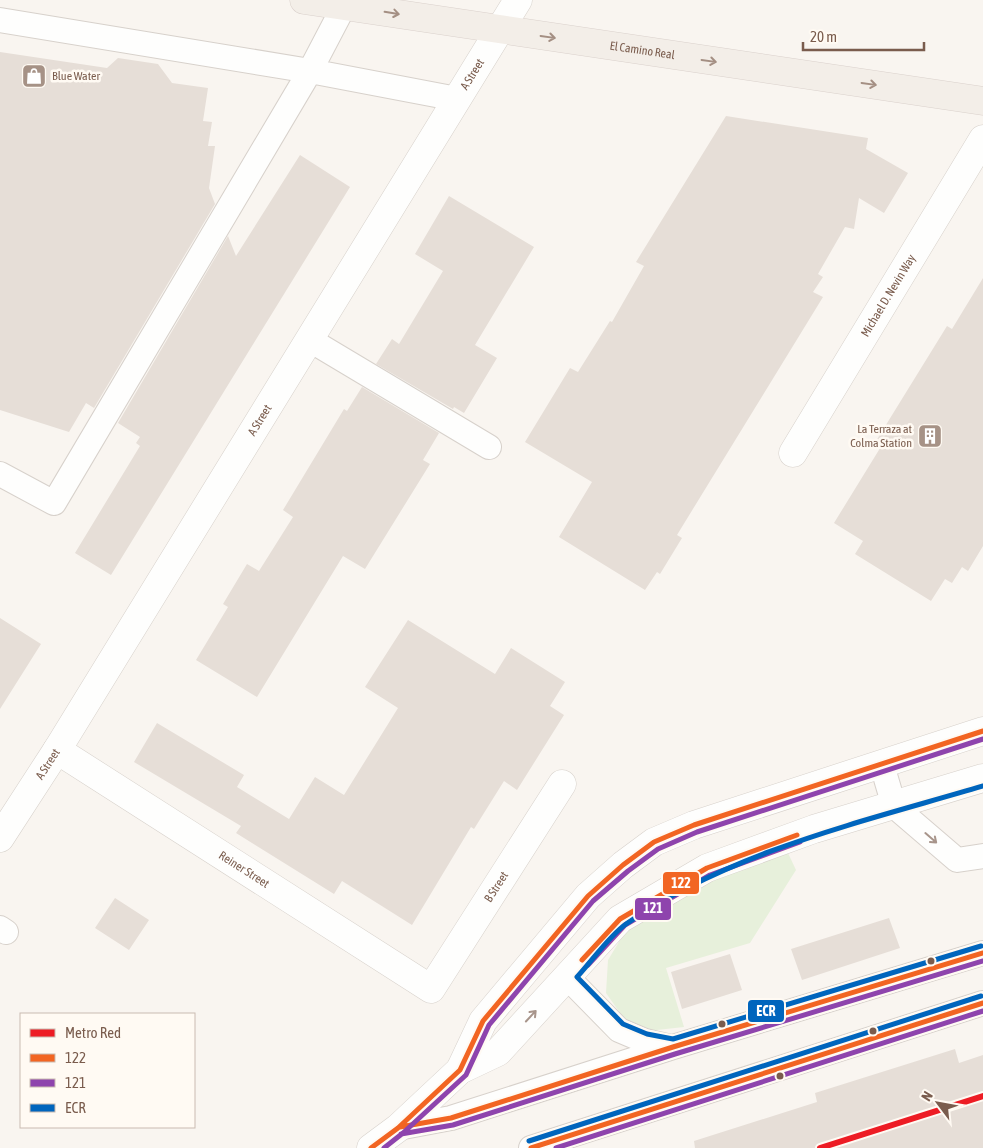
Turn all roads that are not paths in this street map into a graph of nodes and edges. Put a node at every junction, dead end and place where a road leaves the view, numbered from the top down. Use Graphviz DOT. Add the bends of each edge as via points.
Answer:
graph roads {
  1 [pos="304,0"];
  2 [pos="518,0"];
  3 [pos="344,6"];
  4 [pos="0,20"];
  5 [pos="500,30"];
  6 [pos="310,71"];
  7 [pos="458,99"];
  8 [pos="983,101"];
  9 [pos="983,139"];
  10 [pos="310,340"];
  11 [pos="489,447"];
  12 [pos="793,452"];
  13 [pos="0,474"];
  14 [pos="983,731"];
  15 [pos="57,750"];
  16 [pos="882,765"];
  17 [pos="983,778"];
  18 [pos="562,784"];
  19 [pos="894,806"];
  20 [pos="0,838"];
  21 [pos="983,856"];
  22 [pos="983,953"];
  23 [pos="567,977"];
  24 [pos="431,989"];
  25 [pos="983,1004"];
  26 [pos="673,1047"];
  27 [pos="460,1070"];
  28 [pos="398,1128"];
  29 [pos="371,1148"];
  30 [pos="531,1148"];
  1 -- 3 [label="main road, El Camino Real"];
  2 -- 5 [label="street, A Street"];
  3 -- 5 [label="main road, El Camino Real, one-way"];
  3 -- 6 [label="lane"];
  4 -- 6 [label="lane"];
  5 -- 7 [label="street, A Street"];
  5 -- 8 [label="main road, El Camino Real, one-way"];
  6 -- 7 [label="lane"];
  6 -- 13 [label="lane" via="54,503"];
  7 -- 10 [label="street, A Street"];
  9 -- 12 [label="street, Michael D. Nevin Way"];
  10 -- 11 [label="lane"];
  10 -- 15 [label="street, A Street"];
  14 -- 16 [label="street"];
  15 -- 20 [label="street, A Street"];
  15 -- 24 [label="street, Reiner Street"];
  16 -- 19 [label="lane"];
  16 -- 27 [label="street" via="694,825 654,842 623,864 588,896 484,1021"];
  17 -- 19 [label="street"];
  18 -- 24 [label="street, B Street"];
  19 -- 21 [label="lane, one-way" via="957,860"];
  19 -- 23 [label="street" via="814,829 707,868 620,919"];
  22 -- 26 [label="lane"];
  23 -- 26 [label="lane" via="619,1030 644,1042"];
  27 -- 23 [label="street, one-way" via="498,1052"];
  25 -- 30 [label="lane"];
  26 -- 28 [label="lane" via="451,1118"];
  27 -- 28 [label="street"];
  28 -- 29 [label="street"];
}
